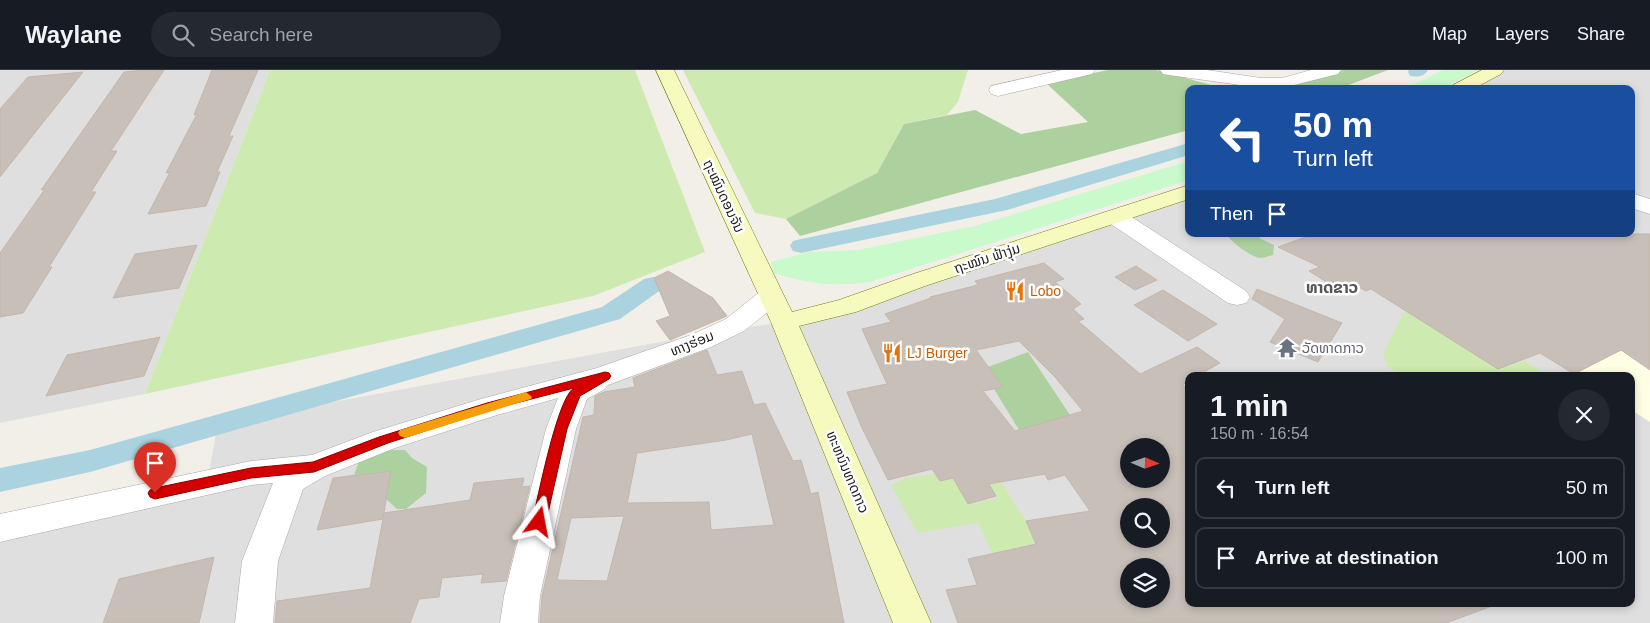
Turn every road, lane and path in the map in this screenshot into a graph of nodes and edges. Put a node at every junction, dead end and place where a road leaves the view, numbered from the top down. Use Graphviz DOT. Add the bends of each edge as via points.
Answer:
graph roads {
  1 [pos="665,70"];
  2 [pos="1086,70"];
  3 [pos="1169,70"];
  4 [pos="1332,70"];
  5 [pos="1495,70"];
  6 [pos="1467,85"];
  7 [pos="998,90"];
  8 [pos="1185,193"];
  9 [pos="1635,201"];
  10 [pos="1650,207"];
  11 [pos="1116,217"];
  12 [pos="1237,297"];
  13 [pos="778,309"];
  14 [pos="605,376"];
  15 [pos="314,467"];
  16 [pos="0,528"];
  17 [pos="254,623"];
  18 [pos="519,623"];
  19 [pos="912,623"];
  1 -- 13 [label="street, ຖະໝົນດອນຈັນ"];
  2 -- 7 [label="street"];
  3 -- 4 [label="street" via="1282,83"];
  5 -- 6 [label="street"];
  8 -- 11 [label="street, ຖະໝົນ ຟ້າງຸ່ມ"];
  9 -- 10 [label="street"];
  11 -- 12 [label="street"];
  11 -- 13 [label="street, ຖະໝົນ ຟ້າງຸ່ມ" via="847,306"];
  13 -- 14 [label="street, ທາງຮ່ອມ"];
  13 -- 19 [label="street, ທະຫນົນທາດກາວ"];
  14 -- 15 [label="street" via="483,408"];
  14 -- 18 [label="street" via="575,393 560,429 522,596"];
  15 -- 16 [label="street" via="251,473"];
  15 -- 17 [label="street" via="290,481 260,561"];
}
